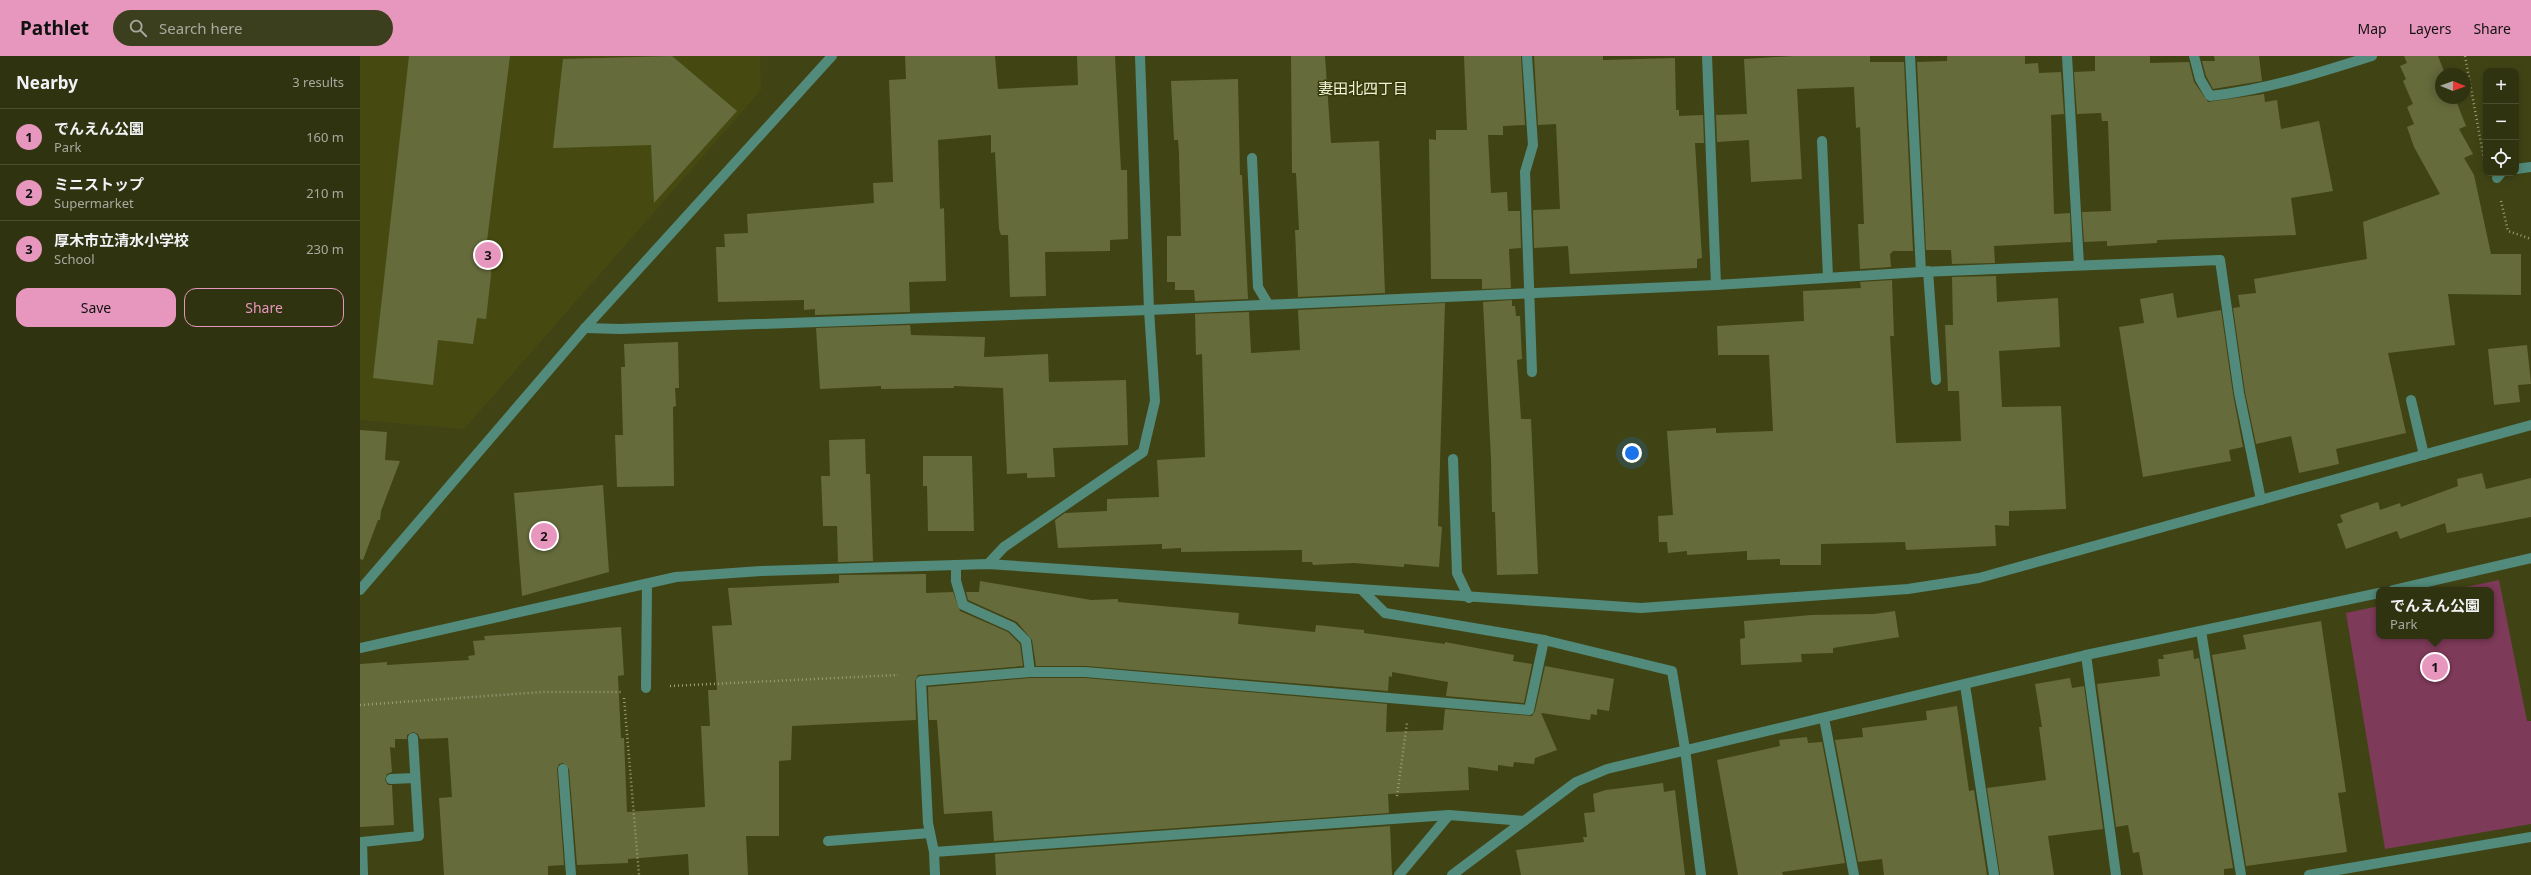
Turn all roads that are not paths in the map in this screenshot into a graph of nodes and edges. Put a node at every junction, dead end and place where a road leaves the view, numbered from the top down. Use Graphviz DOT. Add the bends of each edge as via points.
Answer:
graph roads {
  1 [pos="832,56"];
  2 [pos="1140,56"];
  3 [pos="1527,56"];
  4 [pos="1707,56"];
  5 [pos="1910,56"];
  6 [pos="2068,56"];
  7 [pos="2194,56"];
  8 [pos="2372,56"];
  9 [pos="1822,141"];
  10 [pos="1252,158"];
  11 [pos="2531,167"];
  12 [pos="2519,169"];
  13 [pos="2079,265"];
  14 [pos="1925,271"];
  15 [pos="1828,277"];
  16 [pos="1716,285"];
  17 [pos="1529,292"];
  18 [pos="1268,304"];
  19 [pos="1149,310"];
  20 [pos="585,328"];
  21 [pos="1532,372"];
  22 [pos="1936,380"];
  23 [pos="2411,400"];
  24 [pos="2531,425"];
  25 [pos="2424,455"];
  26 [pos="1453,459"];
  27 [pos="2261,500"];
  28 [pos="2531,558"];
  29 [pos="988,564"];
  30 [pos="956,565"];
  31 [pos="647,584"];
  32 [pos="2406,587"];
  33 [pos="360,590"];
  34 [pos="1363,591"];
  35 [pos="2376,594"];
  36 [pos="1469,598"];
  37 [pos="2201,631"];
  38 [pos="1544,640"];
  39 [pos="360,648"];
  40 [pos="2086,654"];
  41 [pos="1030,672"];
  42 [pos="1965,685"];
  43 [pos="646,688"];
  44 [pos="1824,718"];
  45 [pos="413,738"];
  46 [pos="1685,749"];
  47 [pos="563,769"];
  48 [pos="415,778"];
  49 [pos="391,779"];
  50 [pos="1448,815"];
  51 [pos="1524,821"];
  52 [pos="930,833"];
  53 [pos="2531,837"];
  54 [pos="828,841"];
  55 [pos="934,852"];
  56 [pos="363,875"];
  57 [pos="571,875"];
  58 [pos="935,875"];
  59 [pos="1399,875"];
  60 [pos="1452,875"];
  61 [pos="1701,875"];
  62 [pos="1854,875"];
  63 [pos="1994,875"];
  64 [pos="2116,875"];
  65 [pos="2241,875"];
  66 [pos="2309,875"];
  1 -- 20 [label="street"];
  2 -- 19 [label="street"];
  3 -- 17 [label="street" via="1533,145 1524,172"];
  4 -- 16 [label="street"];
  5 -- 14 [label="street"];
  6 -- 13 [label="street"];
  7 -- 8 [label="street" via="2200,79 2210,96 2247,92 2286,83"];
  9 -- 15 [label="street"];
  10 -- 18 [label="street" via="1258,287"];
  11 -- 12 [label="street"];
  13 -- 14 [label="street"];
  13 -- 27 [label="street" via="2220,260 2239,393"];
  14 -- 15 [label="street"];
  14 -- 22 [label="street"];
  15 -- 16 [label="street"];
  16 -- 17 [label="street"];
  17 -- 18 [label="street"];
  17 -- 21 [label="street"];
  18 -- 19 [label="street"];
  19 -- 20 [label="street" via="620,329"];
  19 -- 29 [label="street" via="1155,401 1143,452 1004,547"];
  20 -- 33 [label="street"];
  23 -- 25 [label="street"];
  24 -- 25 [label="street"];
  25 -- 27 [label="street"];
  26 -- 36 [label="street" via="1457,573"];
  27 -- 36 [label="street" via="1979,578 1908,589 1641,608"];
  28 -- 32 [label="street"];
  29 -- 30 [label="street"];
  29 -- 34 [label="street"];
  30 -- 31 [label="street" via="761,571 676,577"];
  30 -- 41 [label="street" via="956,581 963,605 1012,627 1026,641"];
  31 -- 39 [label="street"];
  31 -- 43 [label="street"];
  34 -- 36 [label="street"];
  34 -- 38 [label="street" via="1385,613"];
  35 -- 37 [label="street"];
  37 -- 40 [label="street"];
  37 -- 65 [label="street"];
  38 -- 41 [label="street" via="1529,710 1086,672"];
  38 -- 46 [label="street" via="1672,671"];
  40 -- 42 [label="street"];
  40 -- 64 [label="street"];
  41 -- 52 [label="street" via="921,681"];
  42 -- 44 [label="street"];
  42 -- 63 [label="street"];
  44 -- 46 [label="street"];
  44 -- 62 [label="street"];
  45 -- 48 [label="street"];
  46 -- 51 [label="street" via="1607,769 1576,782"];
  46 -- 61 [label="street"];
  47 -- 57 [label="street"];
  48 -- 49 [label="street"];
  48 -- 56 [label="street" via="419,836 362,842"];
  50 -- 51 [label="street"];
  50 -- 55 [label="street"];
  50 -- 59 [label="street"];
  51 -- 60 [label="street"];
  52 -- 54 [label="street"];
  52 -- 55 [label="street"];
  53 -- 66 [label="street"];
  55 -- 58 [label="street"];
}
